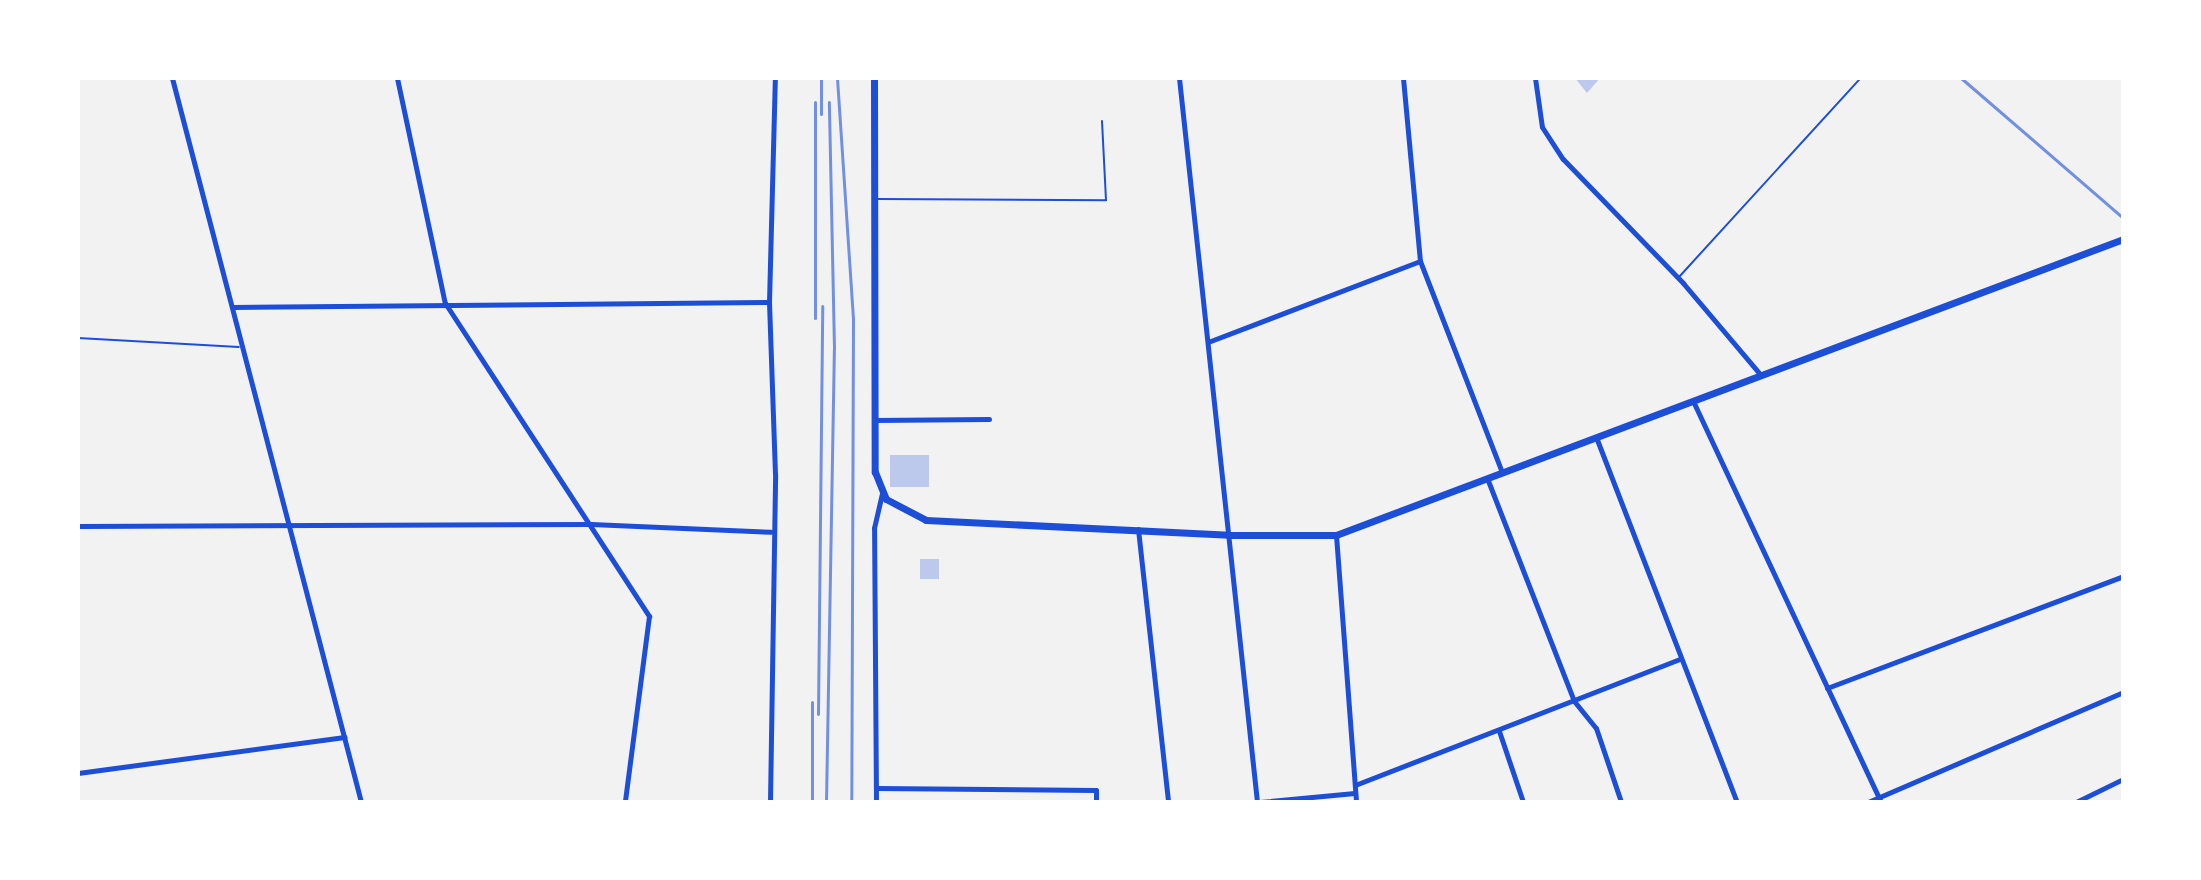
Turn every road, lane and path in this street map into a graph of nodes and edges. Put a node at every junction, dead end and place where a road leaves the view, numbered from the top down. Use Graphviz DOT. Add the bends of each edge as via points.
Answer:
graph roads {
  1 [pos="172,78"];
  2 [pos="397,78"];
  3 [pos="775,78"];
  4 [pos="874,78"];
  5 [pos="1179,78"];
  6 [pos="1403,78"];
  7 [pos="1535,78"];
  8 [pos="1861,78"];
  9 [pos="1102,121"];
  10 [pos="873,198"];
  11 [pos="2123,239"];
  12 [pos="1420,261"];
  13 [pos="1678,278"];
  14 [pos="769,302"];
  15 [pos="445,303"];
  16 [pos="233,307"];
  17 [pos="78,338"];
  18 [pos="1208,342"];
  19 [pos="244,348"];
  20 [pos="1760,374"];
  21 [pos="1692,398"];
  22 [pos="989,419"];
  23 [pos="874,420"];
  24 [pos="1595,435"];
  25 [pos="1502,472"];
  26 [pos="1487,477"];
  27 [pos="882,494"];
  28 [pos="291,522"];
  29 [pos="591,524"];
  30 [pos="78,526"];
  31 [pos="1138,528"];
  32 [pos="771,532"];
  33 [pos="1229,535"];
  34 [pos="1336,535"];
  35 [pos="2123,576"];
  36 [pos="1680,659"];
  37 [pos="1827,688"];
  38 [pos="2123,692"];
  39 [pos="1574,701"];
  40 [pos="1499,730"];
  41 [pos="345,737"];
  42 [pos="78,773"];
  43 [pos="2123,779"];
  44 [pos="876,788"];
  45 [pos="1355,789"];
  46 [pos="1880,799"];
  47 [pos="361,802"];
  48 [pos="625,802"];
  49 [pos="770,802"];
  50 [pos="876,802"];
  51 [pos="1096,802"];
  52 [pos="1168,802"];
  53 [pos="1258,802"];
  54 [pos="1356,802"];
  55 [pos="1523,802"];
  56 [pos="1621,802"];
  57 [pos="1737,802"];
  58 [pos="1868,802"];
  59 [pos="2076,802"];
  1 -- 16 [label="street"];
  2 -- 15 [label="street"];
  3 -- 14 [label="street"];
  4 -- 10 [label="main road"];
  5 -- 18 [label="street"];
  6 -- 12 [label="street"];
  7 -- 13 [label="street" via="1542,127 1553,146"];
  8 -- 13 [label="lane"];
  9 -- 10 [label="lane" via="1106,200"];
  10 -- 23 [label="main road"];
  11 -- 20 [label="main road"];
  12 -- 18 [label="street"];
  12 -- 25 [label="street"];
  13 -- 20 [label="street"];
  14 -- 15 [label="street"];
  14 -- 32 [label="street" via="775,474"];
  15 -- 16 [label="street"];
  15 -- 29 [label="street"];
  16 -- 19 [label="street"];
  17 -- 19 [label="lane"];
  18 -- 33 [label="street"];
  19 -- 28 [label="street"];
  20 -- 21 [label="main road"];
  21 -- 24 [label="main road"];
  21 -- 37 [label="street"];
  22 -- 23 [label="street"];
  23 -- 27 [label="main road" via="875,472"];
  24 -- 25 [label="main road"];
  24 -- 36 [label="street"];
  25 -- 26 [label="main road"];
  26 -- 34 [label="main road"];
  26 -- 39 [label="street"];
  27 -- 31 [label="main road" via="902,512 926,520"];
  27 -- 44 [label="street" via="874,528"];
  28 -- 29 [label="street"];
  28 -- 30 [label="street"];
  28 -- 41 [label="street"];
  29 -- 32 [label="street"];
  29 -- 48 [label="street" via="649,616"];
  31 -- 33 [label="main road"];
  31 -- 52 [label="street"];
  32 -- 49 [label="street"];
  33 -- 34 [label="main road"];
  33 -- 53 [label="street"];
  34 -- 45 [label="street"];
  35 -- 37 [label="street"];
  36 -- 39 [label="street"];
  36 -- 57 [label="street"];
  37 -- 46 [label="street"];
  38 -- 46 [label="street"];
  39 -- 40 [label="street"];
  39 -- 56 [label="street" via="1596,728"];
  40 -- 45 [label="street"];
  40 -- 55 [label="street"];
  41 -- 42 [label="street"];
  41 -- 47 [label="street"];
  43 -- 59 [label="street"];
  44 -- 50 [label="street"];
  44 -- 51 [label="street" via="1096,790"];
  45 -- 53 [label="street"];
  45 -- 54 [label="street"];
  46 -- 58 [label="street"];
}
